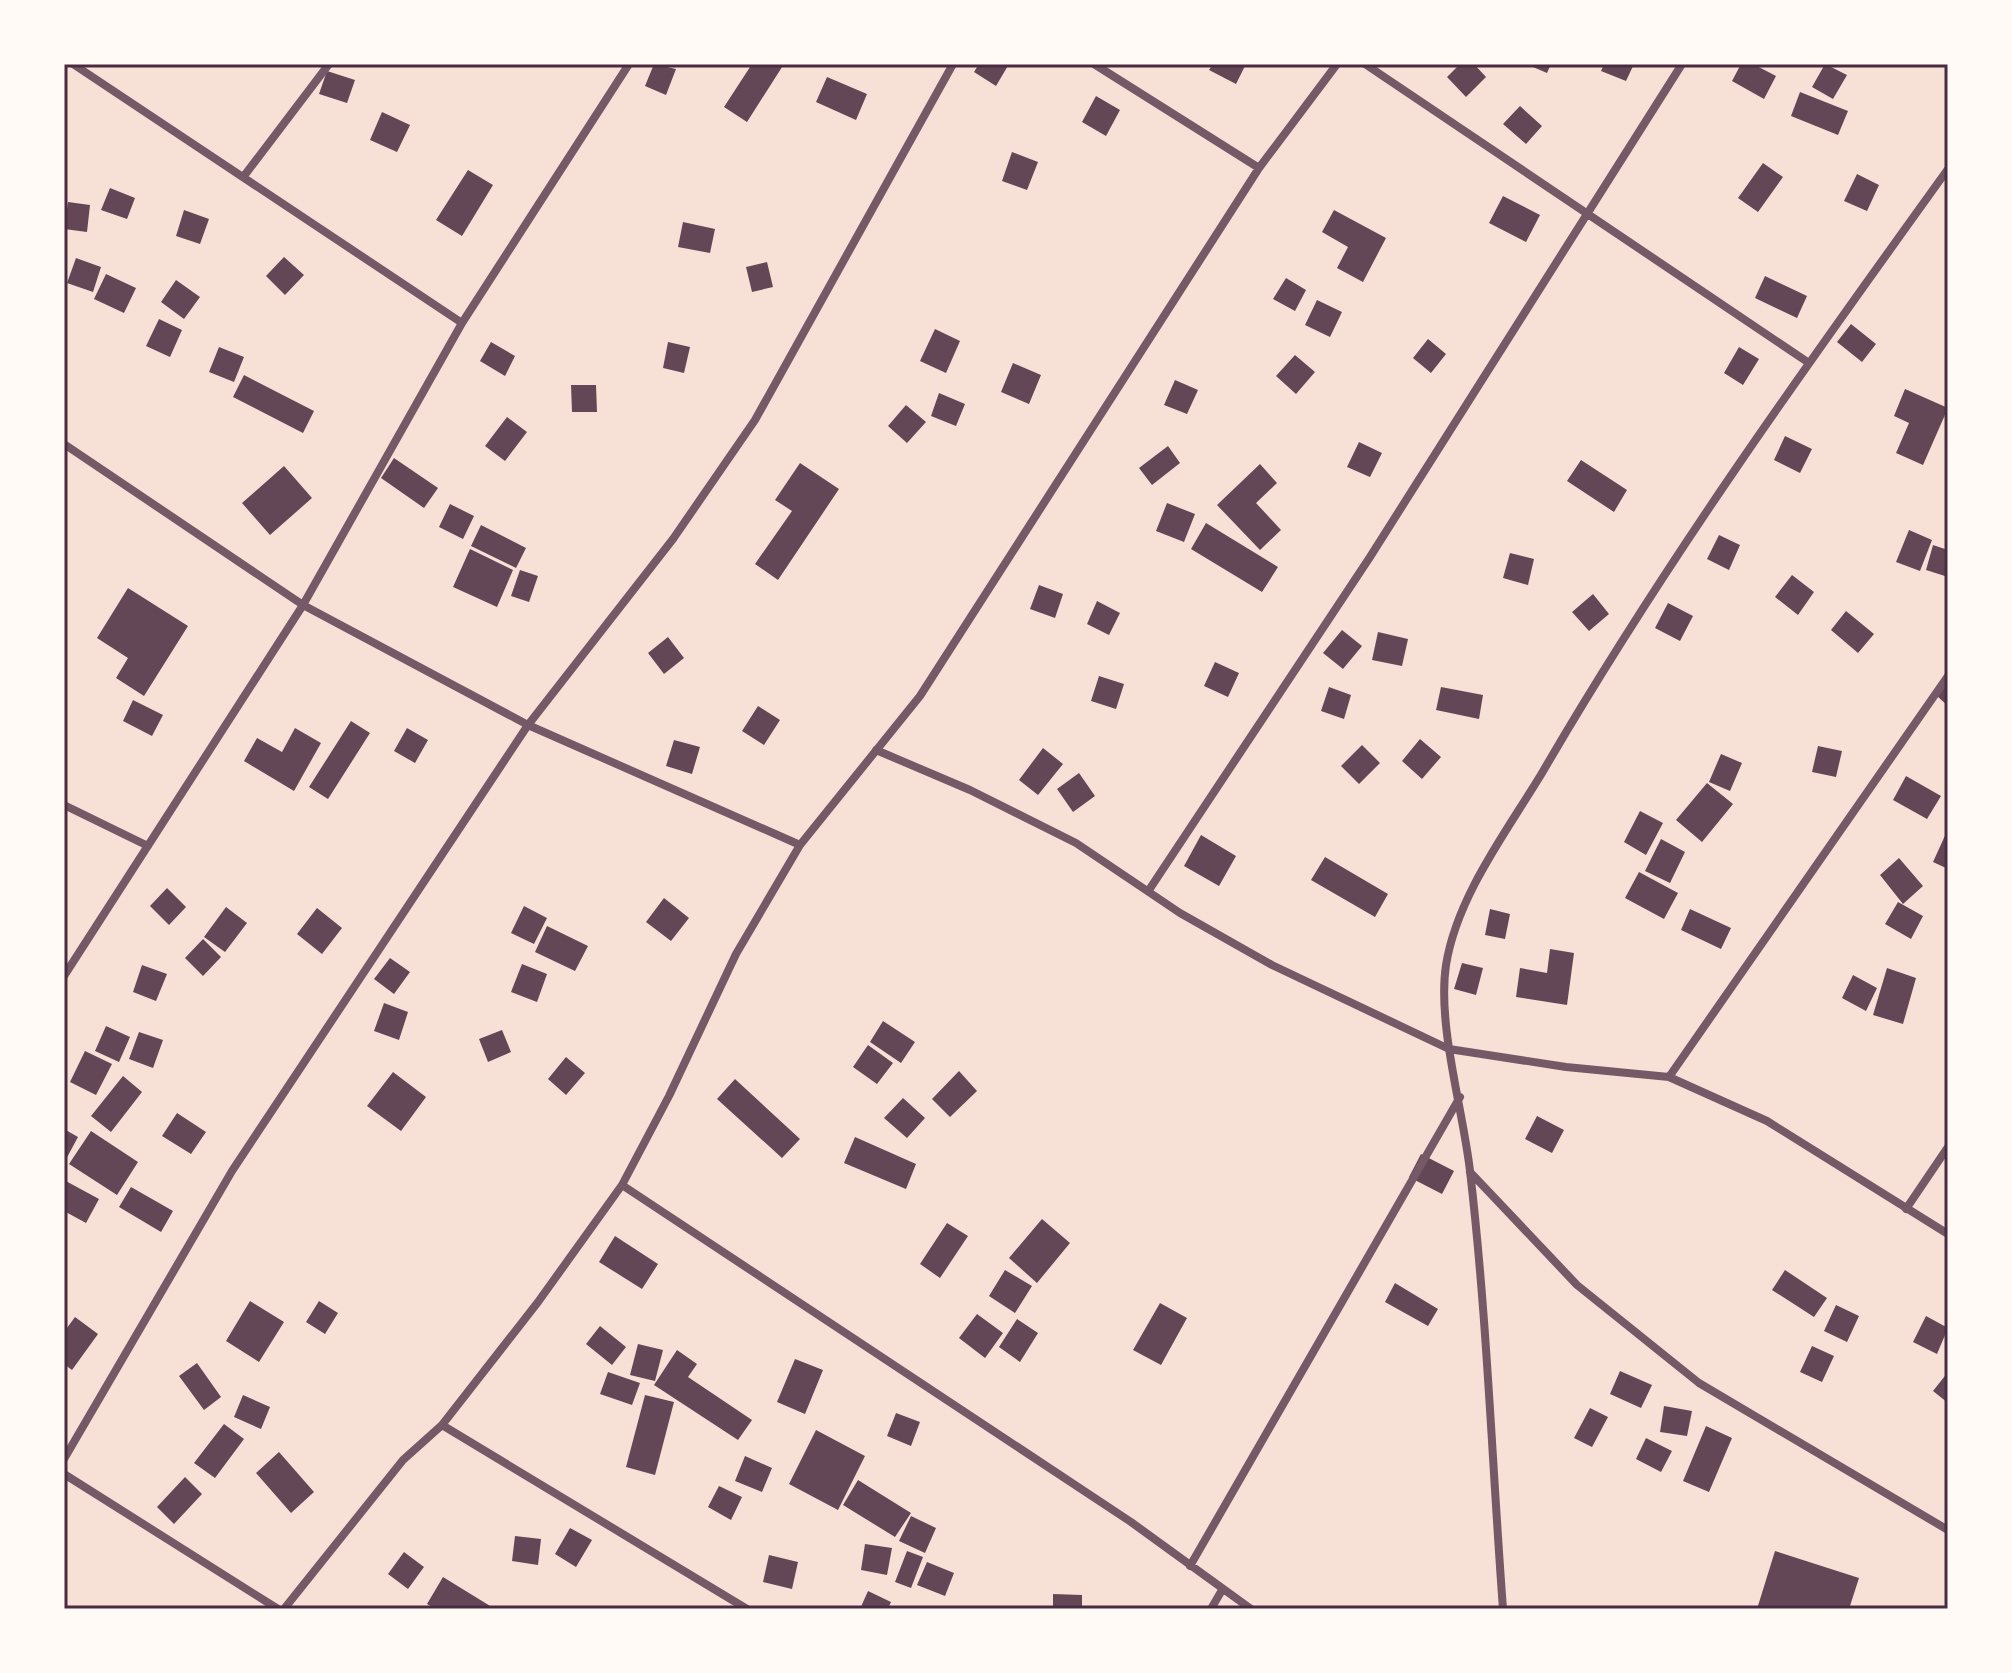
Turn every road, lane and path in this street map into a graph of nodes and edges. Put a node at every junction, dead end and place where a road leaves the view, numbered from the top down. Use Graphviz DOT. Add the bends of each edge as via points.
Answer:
graph roads {
  1 [pos="73,64"];
  2 [pos="329,64"];
  3 [pos="629,64"];
  4 [pos="953,64"];
  5 [pos="1094,64"];
  6 [pos="1337,64"];
  7 [pos="1365,64"];
  8 [pos="1682,64"];
  9 [pos="1259,168"];
  10 [pos="1948,169"];
  11 [pos="244,176"];
  12 [pos="1585,215"];
  13 [pos="462,323"];
  14 [pos="1809,363"];
  15 [pos="64,444"];
  16 [pos="303,605"];
  17 [pos="1948,676"];
  18 [pos="528,725"];
  19 [pos="876,750"];
  20 [pos="64,805"];
  21 [pos="800,845"];
  22 [pos="148,846"];
  23 [pos="1149,890"];
  24 [pos="64,976"];
  25 [pos="1449,1049"];
  26 [pos="1669,1077"];
  27 [pos="1460,1097"];
  28 [pos="1948,1147"];
  29 [pos="1470,1171"];
  30 [pos="622,1185"];
  31 [pos="1906,1209"];
  32 [pos="1948,1234"];
  33 [pos="442,1425"];
  34 [pos="64,1459"];
  35 [pos="64,1474"];
  36 [pos="1948,1530"];
  37 [pos="1190,1566"];
  38 [pos="1222,1590"];
  39 [pos="281,1609"];
  40 [pos="747,1609"];
  41 [pos="1211,1609"];
  42 [pos="1251,1609"];
  43 [pos="1503,1609"];
  1 -- 11 [label="street"];
  2 -- 11 [label="street"];
  3 -- 13 [label="street"];
  4 -- 18 [label="street" via="755,420 673,539"];
  5 -- 9 [label="street"];
  6 -- 9 [label="street"];
  7 -- 12 [label="street"];
  8 -- 12 [label="street"];
  9 -- 19 [label="street" via="920,696"];
  10 -- 14 [label="street"];
  11 -- 13 [label="street"];
  12 -- 14 [label="street"];
  12 -- 23 [label="street" via="1370,557"];
  13 -- 16 [label="street"];
  14 -- 25 [label="street" via="1617,645 1481,877 1452,937 1445,970"];
  15 -- 16 [label="street"];
  16 -- 18 [label="street"];
  16 -- 22 [label="street"];
  17 -- 26 [label="street"];
  18 -- 21 [label="street"];
  18 -- 34 [label="street" via="232,1171"];
  19 -- 21 [label="street"];
  19 -- 23 [label="street" via="1076,843"];
  20 -- 22 [label="street"];
  21 -- 30 [label="street" via="736,954"];
  22 -- 24 [label="street"];
  23 -- 25 [label="street" via="1272,965"];
  25 -- 26 [label="street"];
  25 -- 27 [label="street"];
  26 -- 31 [label="street" via="1767,1121"];
  27 -- 29 [label="street"];
  27 -- 37 [label="street"];
  28 -- 31 [label="street"];
  29 -- 36 [label="street" via="1577,1285 1699,1383"];
  29 -- 43 [label="street"];
  30 -- 33 [label="street"];
  30 -- 37 [label="street"];
  31 -- 32 [label="street"];
  33 -- 39 [label="street" via="403,1460"];
  33 -- 40 [label="street"];
  35 -- 39 [label="street"];
  37 -- 38 [label="street"];
  38 -- 41 [label="street"];
  38 -- 42 [label="street"];
}
